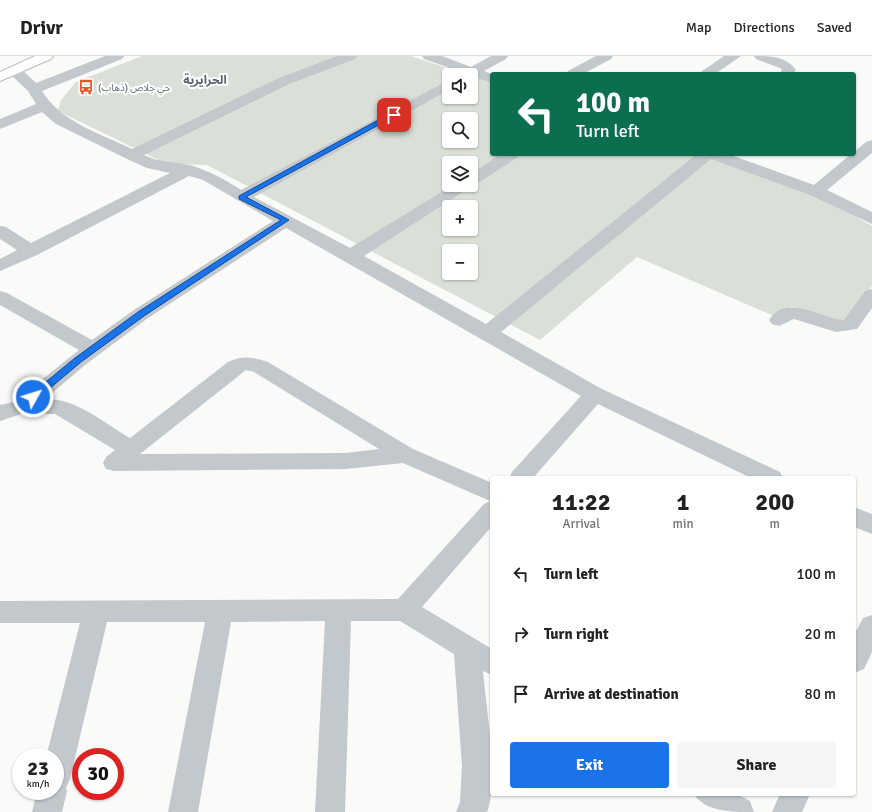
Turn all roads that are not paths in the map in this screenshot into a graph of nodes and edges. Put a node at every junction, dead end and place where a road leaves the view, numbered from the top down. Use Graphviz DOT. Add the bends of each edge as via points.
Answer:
graph roads {
  1 [pos="46,56"];
  2 [pos="117,56"];
  3 [pos="350,56"];
  4 [pos="429,56"];
  5 [pos="501,56"];
  6 [pos="606,56"];
  7 [pos="734,56"];
  8 [pos="761,56"];
  9 [pos="456,68"];
  10 [pos="478,69"];
  11 [pos="15,71"];
  12 [pos="577,72"];
  13 [pos="708,72"];
  14 [pos="788,72"];
  15 [pos="478,76"];
  16 [pos="0,77"];
  17 [pos="490,79"];
  18 [pos="442,88"];
  19 [pos="34,89"];
  20 [pos="44,106"];
  21 [pos="0,124"];
  22 [pos="872,145"];
  23 [pos="131,155"];
  24 [pos="509,156"];
  25 [pos="705,156"];
  26 [pos="719,156"];
  27 [pos="188,170"];
  28 [pos="478,176"];
  29 [pos="816,191"];
  30 [pos="453,192"];
  31 [pos="241,197"];
  32 [pos="872,219"];
  33 [pos="286,220"];
  34 [pos="0,231"];
  35 [pos="30,251"];
  36 [pos="351,256"];
  37 [pos="0,266"];
  38 [pos="872,295"];
  39 [pos="0,297"];
  40 [pos="779,320"];
  41 [pos="487,333"];
  42 [pos="93,349"];
  43 [pos="595,394"];
  44 [pos="21,407"];
  45 [pos="0,413"];
  46 [pos="131,449"];
  47 [pos="405,455"];
  48 [pos="522,476"];
  49 [pos="768,476"];
  50 [pos="490,492"];
  51 [pos="490,512"];
  52 [pos="856,517"];
  53 [pos="872,525"];
  54 [pos="338,610"];
  55 [pos="404,610"];
  56 [pos="0,612"];
  57 [pos="96,612"];
  58 [pos="220,612"];
  59 [pos="872,626"];
  60 [pos="467,648"];
  61 [pos="856,657"];
  62 [pos="490,662"];
  63 [pos="63,748"];
  64 [pos="712,796"];
  65 [pos="794,796"];
  66 [pos="50,800"];
  67 [pos="47,812"];
  68 [pos="184,812"];
  69 [pos="330,812"];
  70 [pos="471,812"];
  71 [pos="739,812"];
  72 [pos="788,812"];
  1 -- 11 [label="street"];
  2 -- 19 [label="street"];
  3 -- 23 [label="street" via="284,81"];
  4 -- 9 [label="street"];
  5 -- 10 [label="street"];
  6 -- 12 [label="street"];
  7 -- 13 [label="street"];
  8 -- 14 [label="street" via="784,65 789,70"];
  11 -- 16 [label="street"];
  11 -- 19 [label="street"];
  15 -- 17 [label="street"];
  18 -- 31 [label="street"];
  19 -- 20 [label="street"];
  20 -- 21 [label="street"];
  20 -- 23 [label="street" via="61,121"];
  22 -- 29 [label="street"];
  23 -- 27 [label="street" via="160,167"];
  24 -- 28 [label="street"];
  25 -- 41 [label="street"];
  26 -- 29 [label="street"];
  27 -- 31 [label="street" via="209,177"];
  27 -- 35 [label="street"];
  29 -- 32 [label="street"];
  30 -- 36 [label="street"];
  31 -- 33 [label="street"];
  33 -- 36 [label="street"];
  33 -- 42 [label="street" via="141,314"];
  34 -- 35 [label="street"];
  35 -- 37 [label="street"];
  36 -- 41 [label="street"];
  38 -- 40 [label="street" via="847,326 834,325 794,313 789,313"];
  39 -- 42 [label="street"];
  41 -- 43 [label="street"];
  42 -- 44 [label="street"];
  43 -- 48 [label="street"];
  43 -- 49 [label="street"];
  44 -- 45 [label="street"];
  44 -- 46 [label="street" via="65,408"];
  46 -- 47 [label="street" via="114,463 346,461"];
  46 -- 47 [label="street" via="235,367 249,363 261,367"];
  47 -- 50 [label="street"];
  51 -- 55 [label="street"];
  52 -- 53 [label="street"];
  54 -- 55 [label="street"];
  54 -- 58 [label="street"];
  54 -- 69 [label="street"];
  55 -- 60 [label="street"];
  56 -- 57 [label="street"];
  57 -- 58 [label="street"];
  57 -- 63 [label="street"];
  58 -- 68 [label="street"];
  59 -- 61 [label="street"];
  60 -- 62 [label="street"];
  60 -- 70 [label="street" via="477,766"];
  64 -- 71 [label="street"];
  65 -- 72 [label="street"];
  66 -- 67 [label="street"];
}
